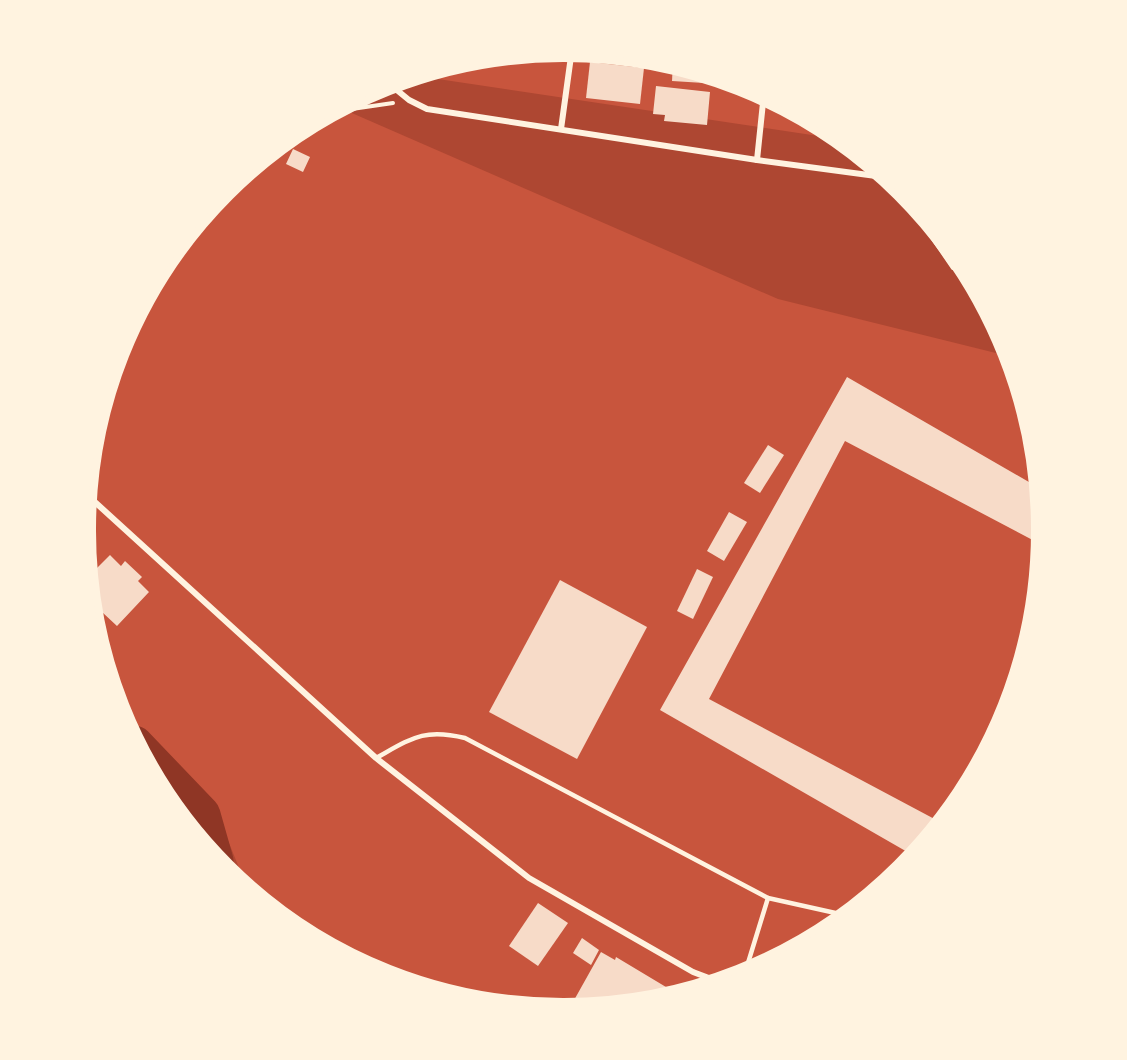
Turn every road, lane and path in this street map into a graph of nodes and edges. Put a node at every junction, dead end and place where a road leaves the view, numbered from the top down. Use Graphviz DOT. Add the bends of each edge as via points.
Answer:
graph roads {
  1 [pos="571,58"];
  2 [pos="396,89"];
  3 [pos="409,100"];
  4 [pos="763,103"];
  5 [pos="351,109"];
  6 [pos="561,129"];
  7 [pos="757,160"];
  8 [pos="875,177"];
  9 [pos="926,229"];
  10 [pos="956,269"];
  11 [pos="93,500"];
  12 [pos="376,758"];
  13 [pos="768,898"];
  14 [pos="837,913"];
  15 [pos="748,964"];
  16 [pos="709,978"];
  1 -- 6 [label="street"];
  2 -- 3 [label="street"];
  3 -- 5 [label="path"];
  3 -- 6 [label="street" via="426,109"];
  4 -- 7 [label="street"];
  6 -- 7 [label="street"];
  7 -- 8 [label="street"];
  9 -- 10 [label="path"];
  11 -- 12 [label="street"];
  12 -- 13 [label="lane" via="422,734 441,732 465,738"];
  12 -- 16 [label="street" via="529,878"];
  13 -- 14 [label="lane"];
  13 -- 15 [label="lane"];
}
